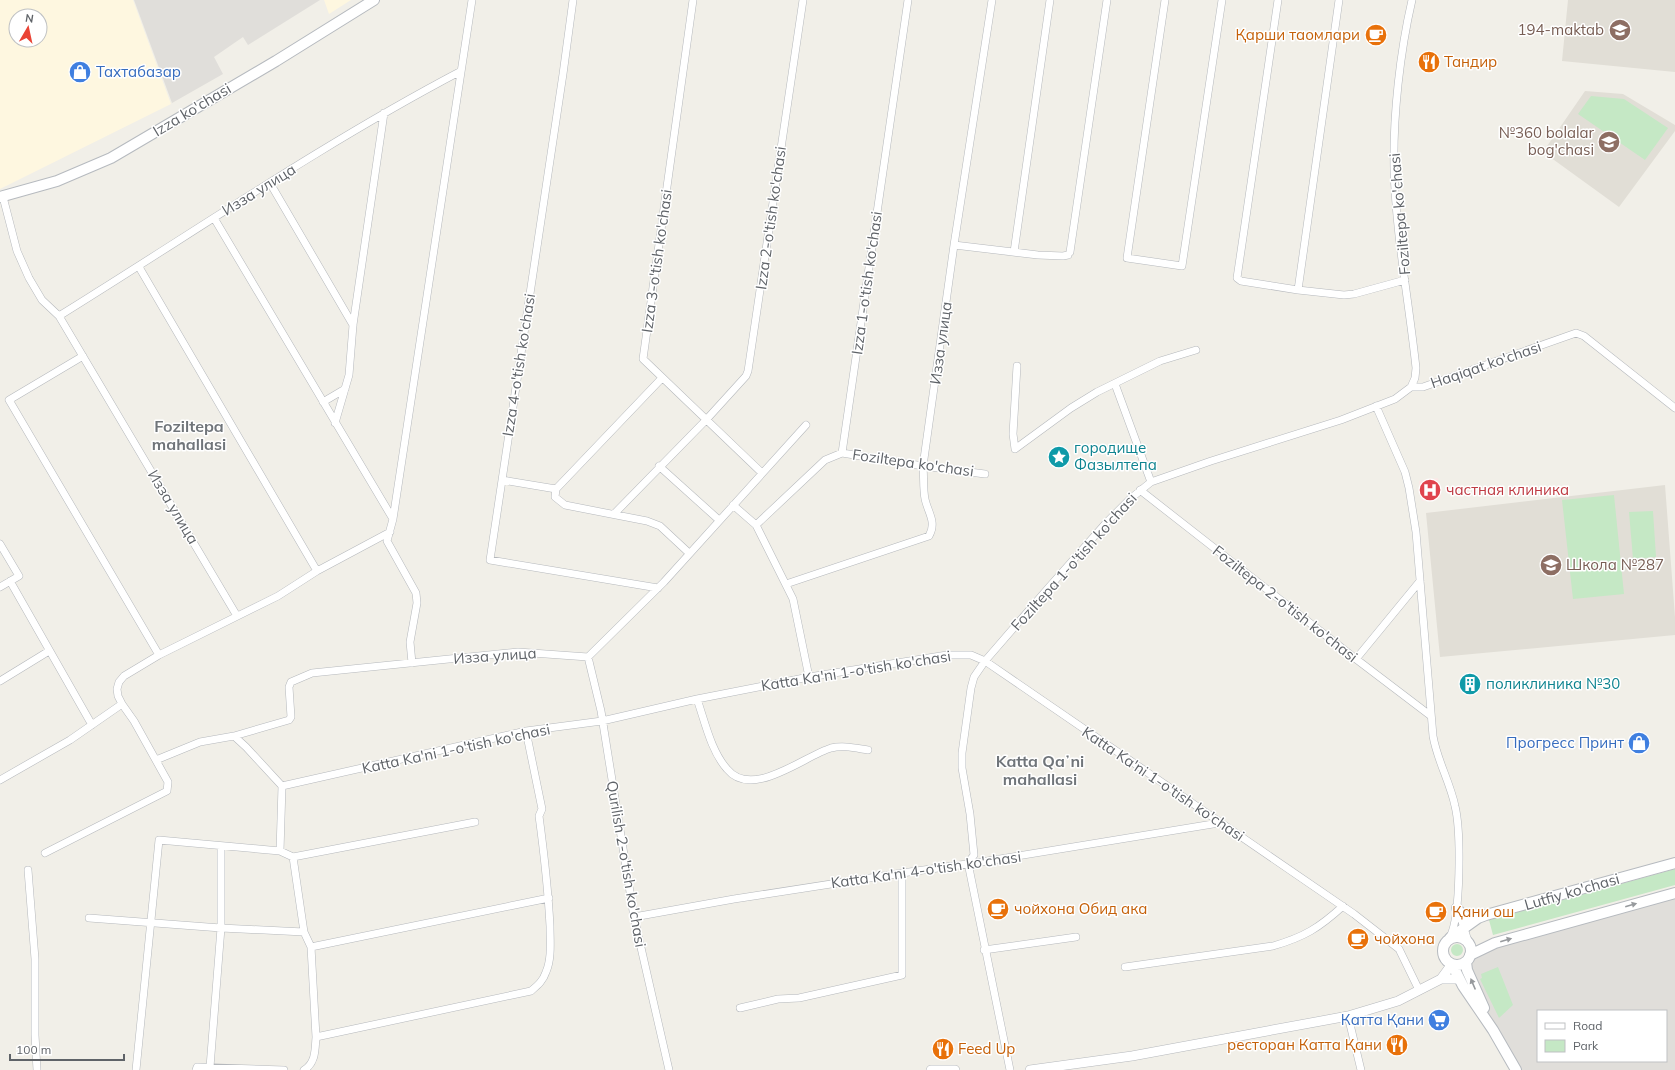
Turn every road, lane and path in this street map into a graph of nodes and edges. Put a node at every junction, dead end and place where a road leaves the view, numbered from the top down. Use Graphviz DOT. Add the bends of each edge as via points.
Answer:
graph roads {
  1 [pos="374,0"];
  2 [pos="472,0"];
  3 [pos="573,0"];
  4 [pos="693,0"];
  5 [pos="803,0"];
  6 [pos="908,0"];
  7 [pos="992,0"];
  8 [pos="1050,0"];
  9 [pos="1107,0"];
  10 [pos="1165,0"];
  11 [pos="1222,0"];
  12 [pos="1278,0"];
  13 [pos="1339,0"];
  14 [pos="1412,0"];
  15 [pos="461,70"];
  16 [pos="384,113"];
  17 [pos="270,183"];
  18 [pos="2,197"];
  19 [pos="214,218"];
  20 [pos="954,245"];
  21 [pos="1014,252"];
  22 [pos="139,267"];
  23 [pos="1406,280"];
  24 [pos="1298,290"];
  25 [pos="59,316"];
  26 [pos="353,325"];
  27 [pos="1196,350"];
  28 [pos="83,356"];
  29 [pos="1017,366"];
  30 [pos="662,378"];
  31 [pos="1115,384"];
  32 [pos="1411,387"];
  33 [pos="345,389"];
  34 [pos="323,402"];
  35 [pos="1376,406"];
  36 [pos="1675,408"];
  37 [pos="706,420"];
  38 [pos="335,423"];
  39 [pos="806,425"];
  40 [pos="842,453"];
  41 [pos="659,466"];
  42 [pos="923,466"];
  43 [pos="762,473"];
  44 [pos="985,474"];
  45 [pos="502,480"];
  46 [pos="1151,482"];
  47 [pos="556,489"];
  48 [pos="1140,490"];
  49 [pos="733,505"];
  50 [pos="614,514"];
  51 [pos="393,519"];
  52 [pos="719,520"];
  53 [pos="756,526"];
  54 [pos="390,532"];
  55 [pos="0,544"];
  56 [pos="689,553"];
  57 [pos="317,571"];
  58 [pos="10,581"];
  59 [pos="1420,581"];
  60 [pos="786,584"];
  61 [pos="0,587"];
  62 [pos="658,588"];
  63 [pos="237,616"];
  64 [pos="49,651"];
  65 [pos="159,655"];
  66 [pos="588,657"];
  67 [pos="1356,659"];
  68 [pos="985,661"];
  69 [pos="412,663"];
  70 [pos="809,677"];
  71 [pos="0,681"];
  72 [pos="696,699"];
  73 [pos="122,704"];
  74 [pos="1431,716"];
  75 [pos="602,721"];
  76 [pos="92,725"];
  77 [pos="526,731"];
  78 [pos="234,736"];
  79 [pos="868,750"];
  80 [pos="156,760"];
  81 [pos="0,780"];
  82 [pos="282,786"];
  83 [pos="475,822"];
  84 [pos="1219,823"];
  85 [pos="221,846"];
  86 [pos="280,851"];
  87 [pos="45,853"];
  88 [pos="293,857"];
  89 [pos="968,863"];
  90 [pos="1675,863"];
  91 [pos="28,870"];
  92 [pos="902,873"];
  93 [pos="1675,892"];
  94 [pos="549,898"];
  95 [pos="1343,906"];
  96 [pos="1457,908"];
  97 [pos="634,917"];
  98 [pos="89,918"];
  99 [pos="1478,918"];
  100 [pos="151,922"];
  101 [pos="220,928"];
  102 [pos="1464,928"];
  103 [pos="304,932"];
  104 [pos="1076,937"];
  105 [pos="1450,938"];
  106 [pos="1468,941"];
  107 [pos="311,947"];
  108 [pos="984,950"];
  109 [pos="1468,959"];
  110 [pos="1452,964"];
  111 [pos="1125,967"];
  112 [pos="1441,979"];
  113 [pos="1459,979"];
  114 [pos="1419,990"];
  115 [pos="740,1008"];
  116 [pos="1348,1016"];
  117 [pos="1493,1030"];
  118 [pos="316,1037"];
  119 [pos="210,1067"];
  120 [pos="1514,1069"];
  121 [pos="37,1070"];
  122 [pos="136,1070"];
  123 [pos="196,1070"];
  124 [pos="284,1070"];
  125 [pos="304,1070"];
  126 [pos="669,1070"];
  127 [pos="931,1070"];
  128 [pos="955,1070"];
  129 [pos="1010,1070"];
  130 [pos="1030,1070"];
  131 [pos="1362,1070"];
  1 -- 18 [label="main road, Izza ko'chasi" via="111,158 57,181"];
  2 -- 15 [label="street"];
  3 -- 45 [label="street, Izza 4-o'tish ko'chasi"];
  4 -- 30 [label="street, Izza 3-o'tish ko'chasi" via="643,359"];
  5 -- 37 [label="street, Izza 2-o'tish ko'chasi" via="748,371"];
  6 -- 40 [label="street, Izza 1-o'tish ko'chasi"];
  7 -- 20 [label="street, Изза улица"];
  8 -- 21 [label="street"];
  9 -- 21 [label="street" via="1069,253 1063,256"];
  10 -- 11 [label="street" via="1128,258 1182,266"];
  12 -- 24 [label="street" via="1237,278 1241,281"];
  13 -- 24 [label="street"];
  14 -- 23 [label="street, Foziltepa ko'chasi" via="1404,43 1394,140 1396,198"];
  15 -- 16 [label="street, Изза улица"];
  15 -- 51 [label="street"];
  16 -- 17 [label="street, Изза улица"];
  16 -- 26 [label="street"];
  17 -- 19 [label="street, Изза улица"];
  17 -- 26 [label="street"];
  18 -- 25 [label="street, Изза улица" via="17,251 29,278 42,300"];
  19 -- 22 [label="street, Изза улица"];
  19 -- 34 [label="street"];
  20 -- 21 [label="street"];
  20 -- 42 [label="street, Изза улица"];
  22 -- 25 [label="street, Изза улица"];
  22 -- 57 [label="street"];
  23 -- 24 [label="street" via="1350,295"];
  23 -- 32 [label="street, Foziltepa ko'chasi" via="1416,368"];
  25 -- 28 [label="street, Изза улица"];
  26 -- 33 [label="street" via="349,375"];
  27 -- 31 [label="street" via="1160,361"];
  28 -- 63 [label="street, Изза улица"];
  28 -- 65 [label="street" via="9,400"];
  29 -- 31 [label="street" via="1013,434 1015,449 1071,408"];
  30 -- 37 [label="street, Izza 3-o'tish ko'chasi"];
  30 -- 47 [label="street"];
  31 -- 46 [label="street"];
  32 -- 35 [label="street" via="1395,399"];
  32 -- 36 [label="street, Haqiqat ko'chasi" via="1424,387 1576,333 1584,336"];
  33 -- 34 [label="street"];
  33 -- 38 [label="street"];
  34 -- 38 [label="street"];
  35 -- 46 [label="street, Foziltepa 1-o'tish ko'chasi" via="1341,420"];
  35 -- 59 [label="street" via="1408,482"];
  37 -- 41 [label="street, Izza 2-o'tish ko'chasi"];
  37 -- 43 [label="street, Izza 3-o'tish ko'chasi"];
  38 -- 51 [label="street"];
  39 -- 43 [label="street"];
  40 -- 42 [label="street, Foziltepa ko'chasi"];
  40 -- 53 [label="street" via="825,460"];
  41 -- 50 [label="street, Izza 2-o'tish ko'chasi"];
  41 -- 52 [label="street"];
  42 -- 44 [label="street, Foziltepa ko'chasi"];
  42 -- 60 [label="street, Изза улица" via="925,498 933,522 929,536"];
  43 -- 49 [label="street"];
  45 -- 47 [label="street"];
  45 -- 62 [label="street, Izza 4-o'tish ko'chasi" via="490,560"];
  46 -- 48 [label="street, Foziltepa 1-o'tish ko'chasi"];
  47 -- 50 [label="street" via="555,497 565,505"];
  48 -- 67 [label="street, Foziltepa 2-o'tish ko'chasi"];
  48 -- 68 [label="street, Foziltepa 1-o'tish ko'chasi" via="1106,523"];
  49 -- 52 [label="street"];
  49 -- 53 [label="street"];
  50 -- 56 [label="street" via="660,526"];
  51 -- 54 [label="street"];
  52 -- 56 [label="street"];
  53 -- 60 [label="street"];
  54 -- 57 [label="street"];
  54 -- 69 [label="street" via="387,541 416,593 417,603 410,642"];
  55 -- 58 [label="street" via="18,576"];
  56 -- 62 [label="street"];
  57 -- 63 [label="street" via="278,596"];
  58 -- 61 [label="street"];
  58 -- 64 [label="street"];
  59 -- 67 [label="street"];
  59 -- 74 [label="street"];
  60 -- 70 [label="street" via="793,599"];
  62 -- 66 [label="street"];
  63 -- 65 [label="street"];
  64 -- 71 [label="street"];
  64 -- 76 [label="street"];
  65 -- 73 [label="street" via="124,676 119,682 118,696"];
  66 -- 69 [label="street, Изза улица" via="518,652"];
  66 -- 75 [label="street, Qurilish 2-o'tish ko'chasi"];
  67 -- 74 [label="street, Foziltepa 2-o'tish ko'chasi"];
  68 -- 70 [label="street, Katta Ka'ni 1-o'tish ko'chasi" via="971,655 947,655"];
  68 -- 84 [label="street, Katta Ka'ni 1-o'tish ko'chasi"];
  68 -- 89 [label="street, Foziltepa 1-o'tish ko'chasi" via="970,688 962,753 974,855"];
  69 -- 78 [label="street, Изза улица" via="312,673 291,682 289,687 292,717 289,720"];
  70 -- 72 [label="street, Katta Ka'ni 1-o'tish ko'chasi"];
  72 -- 75 [label="street, Katta Ka'ni 1-o'tish ko'chasi"];
  72 -- 79 [label="street" via="723,764 728,771 738,777 770,777 833,748"];
  73 -- 76 [label="street"];
  73 -- 80 [label="street"];
  74 -- 96 [label="street" via="1436,749 1457,816"];
  75 -- 77 [label="street, Katta Ka'ni 1-o'tish ko'chasi"];
  75 -- 97 [label="street, Qurilish 2-o'tish ko'chasi"];
  76 -- 81 [label="street"];
  77 -- 82 [label="street, Katta Ka'ni 1-o'tish ko'chasi"];
  77 -- 94 [label="street" via="542,809 539,816"];
  78 -- 80 [label="street" via="200,742"];
  78 -- 82 [label="street"];
  80 -- 87 [label="street" via="168,782 167,791"];
  82 -- 86 [label="street"];
  83 -- 88 [label="street"];
  84 -- 89 [label="street, Katta Ka'ni 4-o'tish ko'chasi"];
  84 -- 95 [label="street, Katta Ka'ni 1-o'tish ko'chasi"];
  85 -- 86 [label="street"];
  85 -- 100 [label="street" via="159,840"];
  85 -- 101 [label="street"];
  86 -- 88 [label="street"];
  88 -- 103 [label="street"];
  89 -- 92 [label="street, Katta Ka'ni 4-o'tish ko'chasi"];
  89 -- 108 [label="street"];
  90 -- 99 [label="main road, Lutfiy ko'chasi"];
  91 -- 121 [label="street" via="35,959"];
  92 -- 97 [label="street, Katta Ka'ni 4-o'tish ko'chasi"];
  92 -- 115 [label="street" via="902,975"];
  109 -- 93 [label="main road, Lutfiy ko'chasi, one-way" via="1496,943"];
  94 -- 107 [label="street"];
  94 -- 118 [label="street" via="549,962 547,972 531,991"];
  95 -- 111 [label="street" via="1315,929 1296,939 1273,946"];
  95 -- 114 [label="street, Katta Ka'ni 1-o'tish ko'chasi" via="1399,949"];
  96 -- 99 [label="main road" via="1464,917"];
  96 -- 102 [label="street"];
  96 -- 105 [label="street" via="1455,926"];
  97 -- 126 [label="street, Qurilish 2-o'tish ko'chasi"];
  98 -- 100 [label="street"];
  99 -- 102 [label="main road, Lutfiy ko'chasi"];
  100 -- 101 [label="street"];
  100 -- 122 [label="street"];
  101 -- 103 [label="street"];
  101 -- 119 [label="street"];
  102 -- 105 [label="main road, Lutfiy ko'chasi"];
  102 -- 106 [label="street"];
  103 -- 107 [label="street"];
  104 -- 108 [label="street"];
  105 -- 106 [label="main road" via="1460,936"];
  105 -- 110 [label="main road" via="1442,952"];
  106 -- 109 [label="main road" via="1471,948"];
  107 -- 118 [label="street"];
  108 -- 129 [label="street"];
  109 -- 110 [label="main road" via="1459,965"];
  117 -- 109 [label="main road, one-way" via="1467,970"];
  110 -- 112 [label="street"];
  110 -- 113 [label="main road"];
  112 -- 113 [label="street"];
  112 -- 114 [label="street"];
  113 -- 117 [label="main road"];
  114 -- 116 [label="street" via="1384,1006"];
  116 -- 130 [label="street" via="1132,1056"];
  116 -- 131 [label="street"];
  117 -- 120 [label="main road"];
  118 -- 125 [label="street" via="314,1058 310,1067"];
  119 -- 123 [label="street" via="197,1067"];
  119 -- 124 [label="street"];
  127 -- 128 [label="street"];
}
